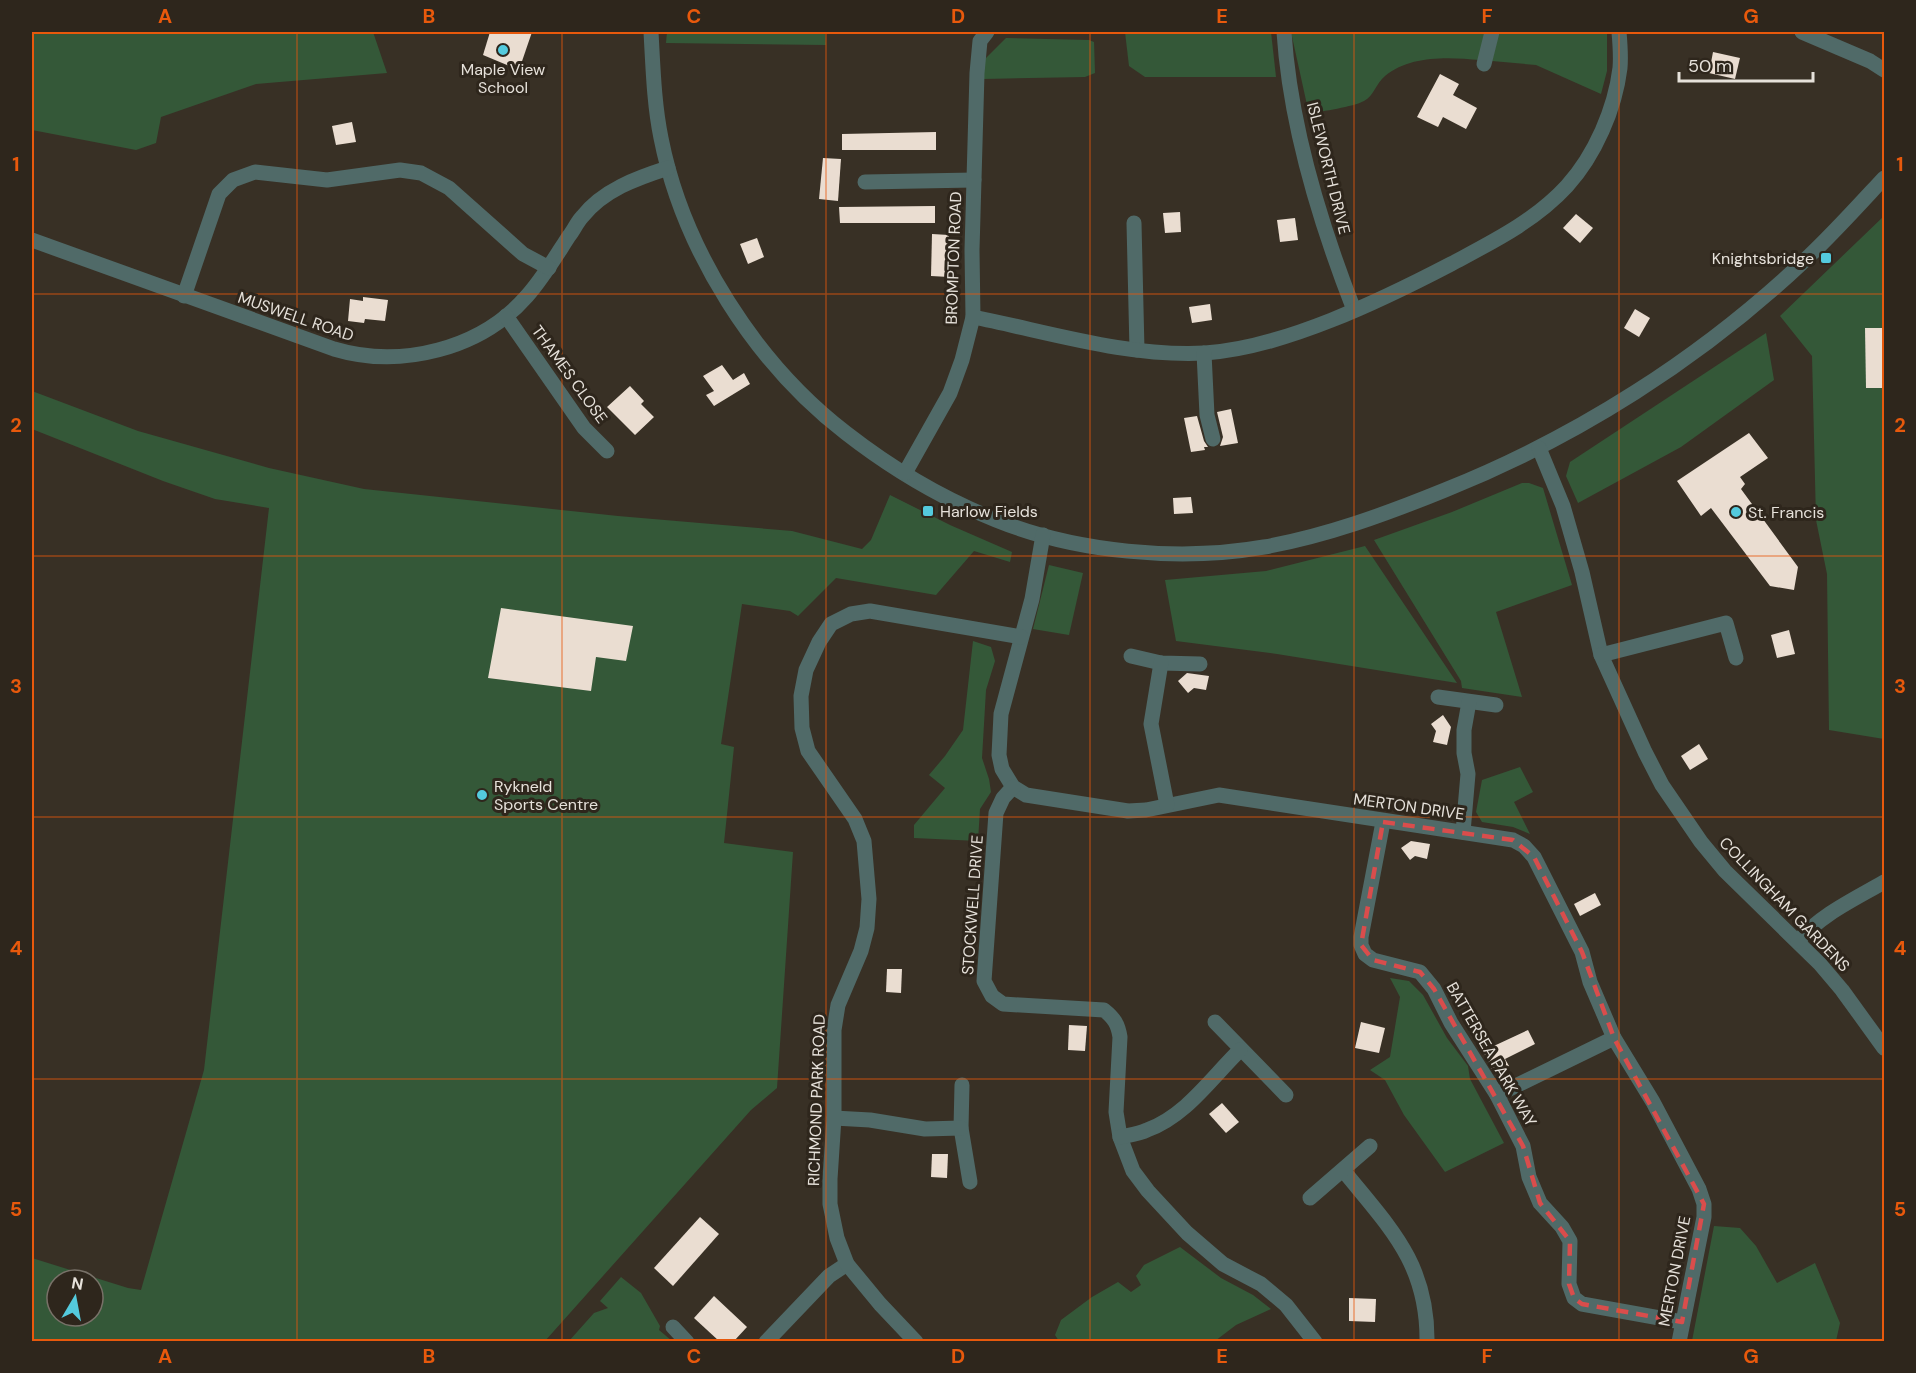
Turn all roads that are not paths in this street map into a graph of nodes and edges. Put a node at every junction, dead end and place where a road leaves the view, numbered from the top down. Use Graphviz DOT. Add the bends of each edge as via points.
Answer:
graph roads {
  1 [pos="651,32"];
  2 [pos="985,32"];
  3 [pos="1284,32"];
  4 [pos="1492,32"];
  5 [pos="1619,32"];
  6 [pos="1802,32"];
  7 [pos="1484,64"];
  8 [pos="1884,70"];
  9 [pos="668,168"];
  10 [pos="1884,178"];
  11 [pos="974,180"];
  12 [pos="865,182"];
  13 [pos="1134,223"];
  14 [pos="32,240"];
  15 [pos="549,268"];
  16 [pos="184,296"];
  17 [pos="1354,310"];
  18 [pos="506,316"];
  19 [pos="973,317"];
  20 [pos="1137,350"];
  21 [pos="1204,353"];
  22 [pos="1213,439"];
  23 [pos="1539,448"];
  24 [pos="607,451"];
  25 [pos="905,474"];
  26 [pos="1043,535"];
  27 [pos="1021,637"];
  28 [pos="1601,654"];
  29 [pos="1131,656"];
  30 [pos="1736,658"];
  31 [pos="1161,663"];
  32 [pos="1200,664"];
  33 [pos="1438,697"];
  34 [pos="1469,702"];
  35 [pos="1496,705"];
  36 [pos="1012,787"];
  37 [pos="1167,805"];
  38 [pos="1383,822"];
  39 [pos="1463,832"];
  40 [pos="1884,882"];
  41 [pos="1798,941"];
  42 [pos="1215,1022"];
  43 [pos="1614,1038"];
  44 [pos="1884,1048"];
  45 [pos="1240,1050"];
  46 [pos="962,1085"];
  47 [pos="1286,1095"];
  48 [pos="1497,1095"];
  49 [pos="834,1118"];
  50 [pos="961,1128"];
  51 [pos="1119,1137"];
  52 [pos="1370,1146"];
  53 [pos="1343,1170"];
  54 [pos="970,1182"];
  55 [pos="1310,1198"];
  56 [pos="847,1264"];
  57 [pos="1682,1322"];
  58 [pos="673,1327"];
  59 [pos="687,1341"];
  60 [pos="766,1341"];
  61 [pos="916,1341"];
  62 [pos="1315,1341"];
  63 [pos="1427,1341"];
  64 [pos="1679,1341"];
  1 -- 9 [label="street" via="656,102"];
  2 -- 11 [label="street, BROMPTON ROAD" via="980,41 977,73"];
  3 -- 17 [label="street, ISLEWORTH DRIVE" via="1306,159 1336,264"];
  4 -- 7 [label="street"];
  5 -- 17 [label="street" via="1620,67 1607,117 1594,147 1568,185 1547,206 1489,244"];
  6 -- 8 [label="street"];
  9 -- 15 [label="street, MUSWELL ROAD" via="609,193 581,217"];
  9 -- 25 [label="street" via="708,267 744,325 827,418"];
  10 -- 23 [label="street" via="1808,258 1755,305 1647,385"];
  11 -- 12 [label="street"];
  11 -- 19 [label="street, BROMPTON ROAD"];
  13 -- 20 [label="street"];
  14 -- 16 [label="street, MUSWELL ROAD"];
  15 -- 16 [label="street" via="523,254 449,188 420,173 400,170 327,180 255,172 233,180 219,194"];
  15 -- 18 [label="street, MUSWELL ROAD" via="528,296"];
  16 -- 18 [label="street, MUSWELL ROAD" via="334,349 372,356 408,356 452,345 484,332"];
  17 -- 21 [label="street" via="1239,349"];
  18 -- 24 [label="street, THAMES CLOSE" via="584,428"];
  19 -- 20 [label="street"];
  19 -- 25 [label="street, BROMPTON ROAD" via="950,393"];
  20 -- 21 [label="street"];
  21 -- 22 [label="street"];
  23 -- 26 [label="street" via="1479,477 1354,524 1260,547 1151,553"];
  23 -- 28 [label="street, COLLINGHAM GARDENS" via="1563,506"];
  25 -- 26 [label="street" via="998,521"];
  26 -- 27 [label="street"];
  27 -- 36 [label="street" via="1001,714 999,754"];
  27 -- 49 [label="street, RICHMOND PARK ROAD" via="870,611 851,614 831,624 806,670 801,696 802,728 808,751 855,819 864,842 869,899 861,951 838,1005 834,1030"];
  28 -- 30 [label="street" via="1726,623"];
  28 -- 41 [label="street, COLLINGHAM GARDENS" via="1645,753 1678,810 1725,871"];
  29 -- 31 [label="street"];
  31 -- 32 [label="street"];
  31 -- 37 [label="street" via="1151,724"];
  33 -- 34 [label="street"];
  34 -- 35 [label="street"];
  34 -- 39 [label="street" via="1464,730 1468,774"];
  36 -- 37 [label="street, MERTON DRIVE" via="1026,795 1128,811"];
  36 -- 51 [label="street, STOCKWELL DRIVE" via="996,813 984,981 992,996 1003,1004 1104,1011 1113,1017 1120,1037 1116,1113"];
  37 -- 38 [label="street, MERTON DRIVE" via="1219,795"];
  38 -- 39 [label="street, MERTON DRIVE"];
  38 -- 48 [label="street, BATTERSEA PARK WAY" via="1361,945 1373,960 1420,972 1429,981"];
  39 -- 43 [label="street, MERTON DRIVE" via="1512,840 1534,857 1582,952"];
  40 -- 41 [label="street" via="1826,915"];
  41 -- 44 [label="street, COLLINGHAM GARDENS" via="1842,990"];
  42 -- 45 [label="street"];
  43 -- 48 [label="street"];
  43 -- 57 [label="street, MERTON DRIVE" via="1653,1102 1704,1204"];
  45 -- 47 [label="street"];
  45 -- 51 [label="street" via="1205,1089 1167,1120"];
  46 -- 50 [label="street"];
  48 -- 57 [label="street, BATTERSEA PARK WAY" via="1523,1146 1529,1177 1540,1203 1570,1241 1569,1284 1574,1298 1582,1304"];
  49 -- 50 [label="street" via="925,1129"];
  49 -- 56 [label="street, RICHMOND PARK ROAD" via="830,1204"];
  50 -- 54 [label="street"];
  51 -- 62 [label="street, STOCKWELL DRIVE" via="1133,1171 1163,1209 1223,1264 1261,1284 1286,1305"];
  52 -- 53 [label="street"];
  53 -- 55 [label="street"];
  53 -- 63 [label="street" via="1409,1256 1424,1297"];
  56 -- 60 [label="street" via="829,1276"];
  56 -- 61 [label="street, RICHMOND PARK ROAD"];
  57 -- 64 [label="street, MERTON DRIVE"];
  58 -- 59 [label="street"];
}
